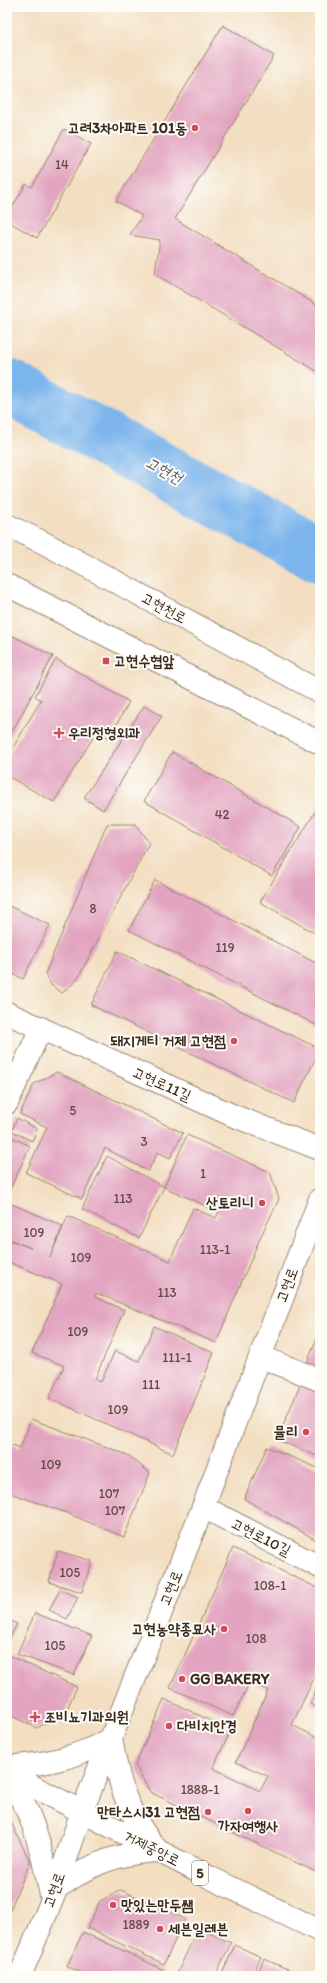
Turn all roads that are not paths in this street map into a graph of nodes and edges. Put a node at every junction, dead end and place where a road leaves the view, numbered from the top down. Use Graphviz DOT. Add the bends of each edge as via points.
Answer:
graph roads {
  1 [pos="7,525"];
  2 [pos="7,585"];
  3 [pos="320,692"];
  4 [pos="320,743"];
  5 [pos="7,1013"];
  6 [pos="41,1028"];
  7 [pos="7,1103"];
  8 [pos="320,1149"];
  9 [pos="320,1199"];
  10 [pos="261,1357"];
  11 [pos="320,1380"];
  12 [pos="203,1507"];
  13 [pos="320,1567"];
  14 [pos="111,1739"];
  15 [pos="7,1767"];
  16 [pos="7,1773"];
  17 [pos="7,1779"];
  18 [pos="82,1811"];
  19 [pos="158,1851"];
  20 [pos="54,1894"];
  21 [pos="320,1931"];
  22 [pos="20,1976"];
  1 -- 3 [label="street, 고현천로"];
  2 -- 4 [label="street"];
  5 -- 6 [label="street, 고현로11길"];
  6 -- 7 [label="street"];
  6 -- 8 [label="street, 고현로11길" via="234,1116"];
  9 -- 10 [label="street, 고현로"];
  10 -- 11 [label="street"];
  10 -- 12 [label="street, 고현로"];
  12 -- 13 [label="street, 고현로10길"];
  12 -- 14 [label="street, 고현로"];
  14 -- 15 [label="street" via="90,1750 60,1760"];
  14 -- 18 [label="street, 고현로"];
  14 -- 19 [label="street" via="124,1797 145,1835"];
  16 -- 18 [label="street, 거제중앙로 / 5"];
  17 -- 20 [label="street" via="30,1819"];
  18 -- 19 [label="street, 거제중앙로 / 5"];
  18 -- 20 [label="street, 고현로"];
  19 -- 20 [label="street" via="136,1851 85,1870"];
  19 -- 21 [label="street, 거제중앙로 / 5"];
  20 -- 22 [label="street, 고현로"];
}
